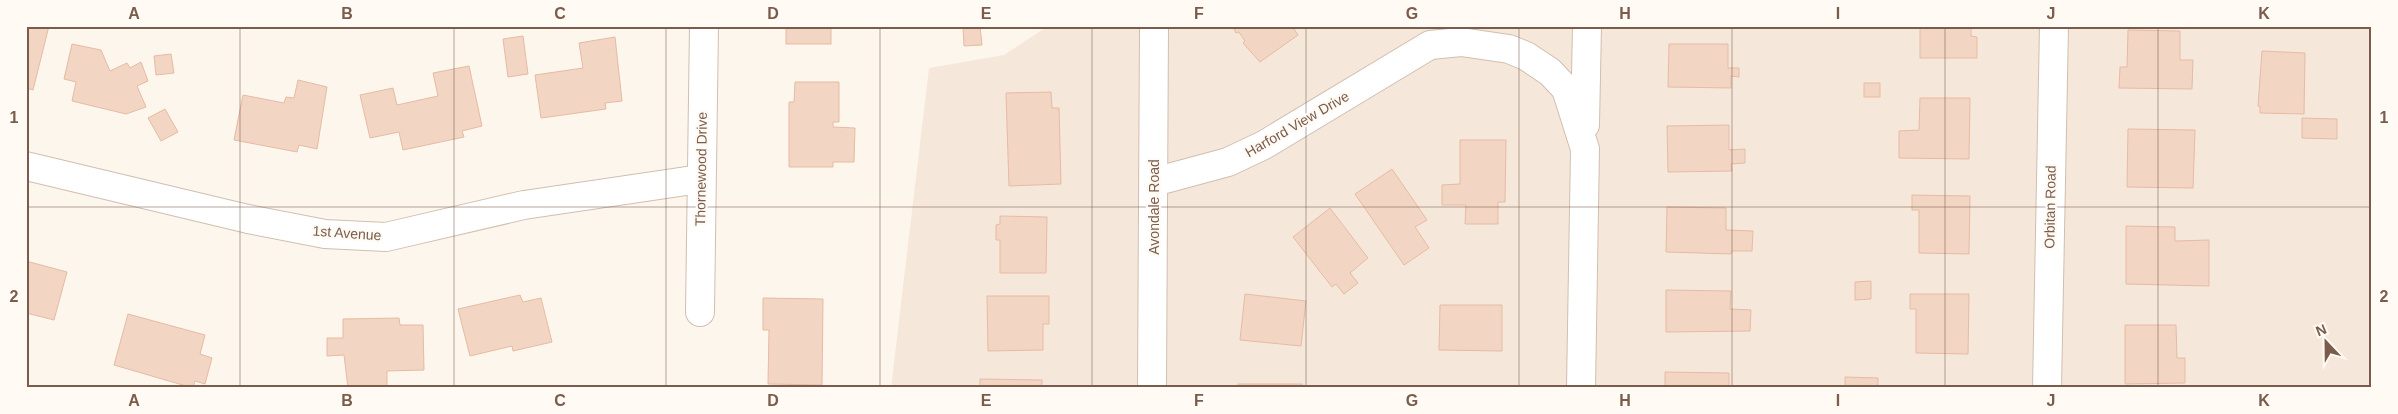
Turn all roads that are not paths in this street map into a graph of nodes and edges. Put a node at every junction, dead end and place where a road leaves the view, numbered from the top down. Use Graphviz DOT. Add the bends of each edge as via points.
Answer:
graph roads {
  1 [pos="704,26"];
  2 [pos="1154,26"];
  3 [pos="1455,26"];
  4 [pos="1587,26"];
  5 [pos="2054,26"];
  6 [pos="1430,45"];
  7 [pos="1585,149"];
  8 [pos="26,166"];
  9 [pos="700,179"];
  10 [pos="1154,182"];
  11 [pos="700,312"];
  12 [pos="1152,388"];
  13 [pos="1581,388"];
  14 [pos="2048,388"];
  1 -- 9 [label="street, Thornewood Drive"];
  2 -- 10 [label="street, Avondale Road"];
  3 -- 6 [label="street, Harford View Drive"];
  4 -- 7 [label="street, Harford View Drive"];
  5 -- 14 [label="street, Orbitan Road"];
  6 -- 7 [label="street, Harford View Drive" via="1487,44 1526,56 1550,72 1566,88"];
  6 -- 10 [label="street, Harford View Drive" via="1264,145 1228,162"];
  7 -- 13 [label="street, Harford View Drive"];
  8 -- 9 [label="street, 1st Avenue" via="248,219 325,234 386,237 524,205"];
  9 -- 11 [label="street, Thornewood Drive"];
  10 -- 12 [label="street, Avondale Road"];
}
